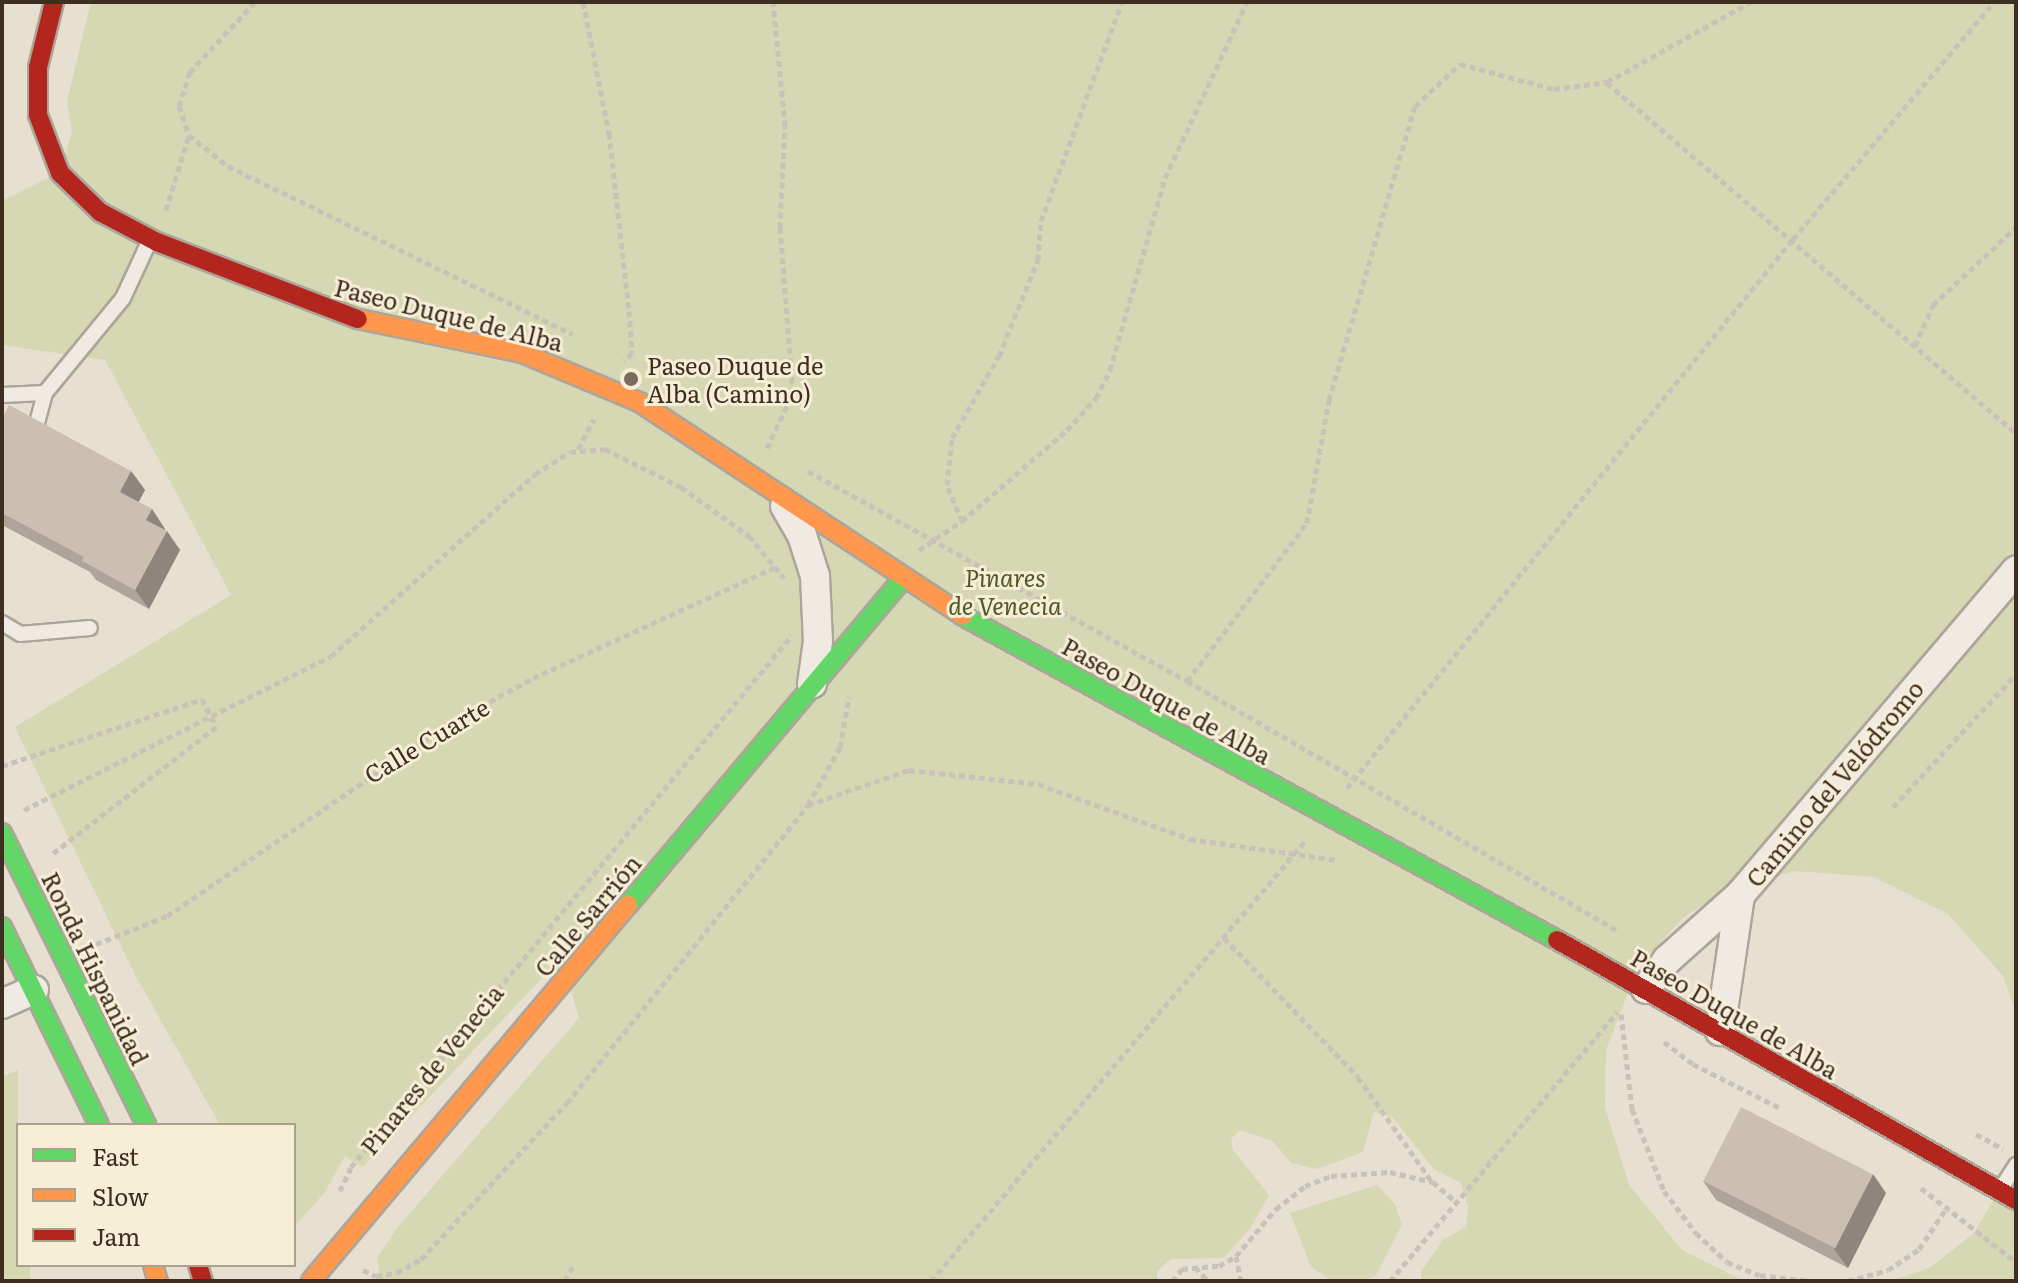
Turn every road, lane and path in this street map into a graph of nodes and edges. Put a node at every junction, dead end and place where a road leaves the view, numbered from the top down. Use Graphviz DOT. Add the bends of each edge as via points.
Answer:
graph roads {
  1 [pos="54,2"];
  2 [pos="255,2"];
  3 [pos="583,2"];
  4 [pos="773,2"];
  5 [pos="1122,2"];
  6 [pos="1247,2"];
  7 [pos="1751,2"];
  8 [pos="1994,2"];
  9 [pos="1607,82"];
  10 [pos="2016,227"];
  11 [pos="1793,239"];
  12 [pos="154,240"];
  13 [pos="1915,346"];
  14 [pos="610,387"];
  15 [pos="45,393"];
  16 [pos="2,395"];
  17 [pos="37,423"];
  18 [pos="2016,433"];
  19 [pos="767,449"];
  20 [pos="577,450"];
  21 [pos="775,492"];
  22 [pos="962,521"];
  23 [pos="938,540"];
  24 [pos="776,567"];
  25 [pos="882,568"];
  26 [pos="2016,571"];
  27 [pos="901,581"];
  28 [pos="818,615"];
  29 [pos="2,623"];
  30 [pos="90,628"];
  31 [pos="2016,674"];
  32 [pos="1187,681"];
  33 [pos="852,682"];
  34 [pos="810,691"];
  35 [pos="210,714"];
  36 [pos="2,766"];
  37 [pos="1355,778"];
  38 [pos="808,805"];
  39 [pos="1893,807"];
  40 [pos="16,814"];
  41 [pos="1326,814"];
  42 [pos="2,833"];
  43 [pos="1295,855"];
  44 [pos="50,856"];
  45 [pos="1342,860"];
  46 [pos="1740,895"];
  47 [pos="2,927"];
  48 [pos="1626,936"];
  49 [pos="1224,938"];
  50 [pos="95,945"];
  51 [pos="66,958"];
  52 [pos="1646,989"];
  53 [pos="34,990"];
  54 [pos="1606,1001"];
  55 [pos="2,1004"];
  56 [pos="1620,1009"];
  57 [pos="1632,1018"];
  58 [pos="1720,1031"];
  59 [pos="1657,1036"];
  60 [pos="1786,1111"];
  61 [pos="98,1123"];
  62 [pos="145,1123"];
  63 [pos="1968,1130"];
  64 [pos="2012,1159"];
  65 [pos="1968,1173"];
  66 [pos="1433,1182"];
  67 [pos="1913,1183"];
  68 [pos="2008,1195"];
  69 [pos="1456,1202"];
  70 [pos="333,1206"];
  71 [pos="1948,1207"];
  72 [pos="1236,1256"];
  73 [pos="2016,1262"];
  74 [pos="574,1264"];
  75 [pos="1194,1267"];
  76 [pos="314,1277"];
  77 [pos="376,1281"];
  78 [pos="565,1281"];
  79 [pos="931,1281"];
  80 [pos="1172,1281"];
  81 [pos="1208,1281"];
  82 [pos="1241,1281"];
  83 [pos="1390,1281"];
  84 [pos="1809,1281"];
  85 [pos="1848,1281"];
  1 -- 12 [label="main road, Paseo Duque de Alba" via="36,91 49,153 60,173 100,212"];
  2 -- 12 [label="path" via="190,72 179,106 189,135"];
  3 -- 14 [label="path" via="609,133 632,353"];
  4 -- 19 [label="path" via="785,126 780,228 793,393"];
  5 -- 22 [label="path" via="1041,221 1038,260 999,356 952,438 947,485"];
  6 -- 22 [label="path" via="1165,178 1110,370 1096,398"];
  7 -- 9 [label="path"];
  8 -- 11 [label="path"];
  9 -- 11 [label="path"];
  9 -- 32 [label="path" via="1554,89 1460,64 1415,106 1329,400 1307,523"];
  10 -- 13 [label="path" via="1933,305"];
  11 -- 13 [label="path"];
  11 -- 37 [label="path"];
  12 -- 14 [label="main road, Paseo Duque de Alba" via="340,315 522,353"];
  12 -- 15 [label="lane" via="123,298"];
  13 -- 18 [label="path"];
  14 -- 20 [label="path"];
  14 -- 21 [label="main road, Paseo Duque de Alba" via="668,417"];
  15 -- 16 [label="lane"];
  15 -- 17 [label="lane"];
  20 -- 24 [label="path" via="605,449 681,487 749,536"];
  20 -- 35 [label="path" via="535,474 348,644"];
  21 -- 25 [label="main road, Paseo Duque de Alba"];
  21 -- 28 [label="street" via="810,556"];
  22 -- 23 [label="path"];
  23 -- 25 [label="path"];
  23 -- 32 [label="path"];
  24 -- 28 [label="path"];
  24 -- 50 [label="path, Calle Cuarte" via="533,678 446,726 167,916"];
  25 -- 27 [label="main road, Paseo Duque de Alba"];
  26 -- 46 [label="street, Camino del Velódromo"];
  27 -- 34 [label="main road, Calle Sarrión"];
  27 -- 41 [label="main road, Paseo Duque de Alba"];
  28 -- 34 [label="street"];
  28 -- 70 [label="path, Pinares de Venecia" via="774,652 351,1167"];
  29 -- 30 [label="lane" via="20,634"];
  31 -- 39 [label="path"];
  32 -- 37 [label="path"];
  33 -- 38 [label="path" via="840,747"];
  34 -- 76 [label="main road, Calle Sarrión"];
  35 -- 36 [label="path" via="202,699"];
  35 -- 40 [label="path"];
  35 -- 44 [label="path" via="216,727"];
  37 -- 41 [label="path"];
  37 -- 48 [label="path"];
  38 -- 43 [label="path" via="909,770 1038,784 1190,839"];
  38 -- 77 [label="path" via="567,1103 421,1259 397,1273 376,1276"];
  41 -- 43 [label="path"];
  41 -- 52 [label="main road, Paseo Duque de Alba"];
  42 -- 51 [label="main road, Ronda Hispanidad"];
  43 -- 45 [label="path"];
  43 -- 49 [label="path"];
  46 -- 52 [label="street, Camino del Velódromo" via="1667,960"];
  46 -- 58 [label="street"];
  47 -- 53 [label="main road"];
  49 -- 66 [label="path" via="1358,1077"];
  49 -- 79 [label="path"];
  51 -- 53 [label="main road"];
  51 -- 62 [label="main road, Ronda Hispanidad"];
  52 -- 58 [label="main road, Paseo Duque de Alba"];
  53 -- 55 [label="street"];
  53 -- 61 [label="main road"];
  54 -- 56 [label="path"];
  56 -- 57 [label="path"];
  56 -- 69 [label="path"];
  56 -- 84 [label="path" via="1632,1109 1664,1191 1727,1262 1760,1275"];
  58 -- 65 [label="main road, Paseo Duque de Alba"];
  59 -- 60 [label="path" via="1693,1064"];
  63 -- 64 [label="path"];
  64 -- 68 [label="lane"];
  65 -- 68 [label="main road, Paseo Duque de Alba"];
  65 -- 71 [label="path"];
  66 -- 69 [label="path"];
  66 -- 72 [label="path" via="1377,1171 1331,1176 1305,1186 1276,1209"];
  67 -- 71 [label="path"];
  69 -- 83 [label="path"];
  71 -- 73 [label="path"];
  71 -- 85 [label="path" via="1919,1249 1888,1270"];
  72 -- 75 [label="path" via="1219,1266"];
  72 -- 82 [label="path"];
  74 -- 78 [label="path"];
  75 -- 80 [label="path" via="1182,1269"];
  75 -- 81 [label="path"];
}
